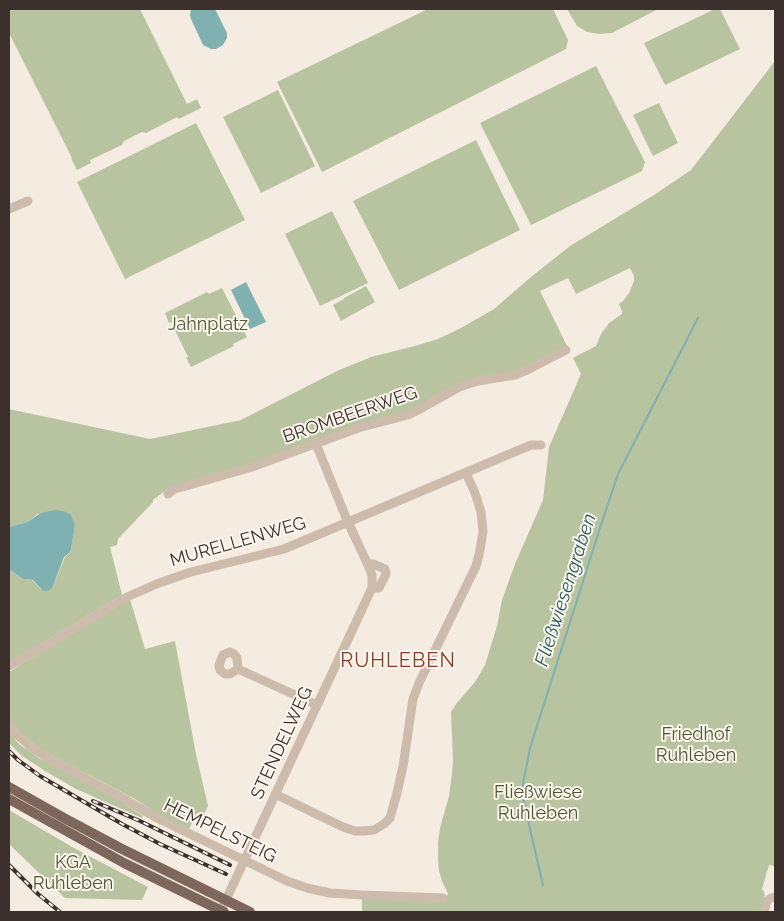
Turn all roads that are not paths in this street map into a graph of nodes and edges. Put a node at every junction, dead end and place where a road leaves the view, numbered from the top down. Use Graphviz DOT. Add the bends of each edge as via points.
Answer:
graph roads {
  1 [pos="28,201"];
  2 [pos="9,209"];
  3 [pos="566,350"];
  4 [pos="316,444"];
  5 [pos="541,445"];
  6 [pos="466,473"];
  7 [pos="168,494"];
  8 [pos="349,522"];
  9 [pos="368,565"];
  10 [pos="372,588"];
  11 [pos="9,666"];
  12 [pos="238,668"];
  13 [pos="317,706"];
  14 [pos="9,723"];
  15 [pos="9,787"];
  16 [pos="275,794"];
  17 [pos="9,799"];
  18 [pos="243,860"];
  19 [pos="775,897"];
  20 [pos="442,898"];
  21 [pos="225,900"];
  22 [pos="222,912"];
  23 [pos="250,912"];
  24 [pos="764,912"];
  1 -- 2 [label="street"];
  3 -- 4 [label="street, BROMBEERWEG" via="515,375 468,383 408,415 358,428"];
  4 -- 7 [label="street, BROMBEERWEG"];
  4 -- 8 [label="street"];
  5 -- 6 [label="street, MURELLENWEG" via="531,445"];
  6 -- 8 [label="street, MURELLENWEG"];
  6 -- 16 [label="street" via="481,512 479,555 413,698 403,766 390,818 374,830 355,831"];
  8 -- 9 [label="street"];
  8 -- 11 [label="street, MURELLENWEG" via="284,549 177,576 140,590"];
  9 -- 10 [label="street"];
  9 -- 10 [label="street, STENDELWEG" via="385,570 386,574 379,588"];
  10 -- 13 [label="street, STENDELWEG"];
  12 -- 13 [label="street"];
  13 -- 16 [label="street, STENDELWEG"];
  14 -- 18 [label="street, HEMPELSTEIG" via="31,747 52,760 155,817"];
  15 -- 21 [label="main road"];
  16 -- 18 [label="street, STENDELWEG"];
  17 -- 22 [label="main road" via="124,863"];
  18 -- 20 [label="street, HEMPELSTEIG" via="293,884 330,893"];
  18 -- 21 [label="street, STENDELWEG"];
  19 -- 24 [label="street" via="767,902"];
  21 -- 22 [label="street, STENDELWEG"];
  21 -- 23 [label="main road"];
}
